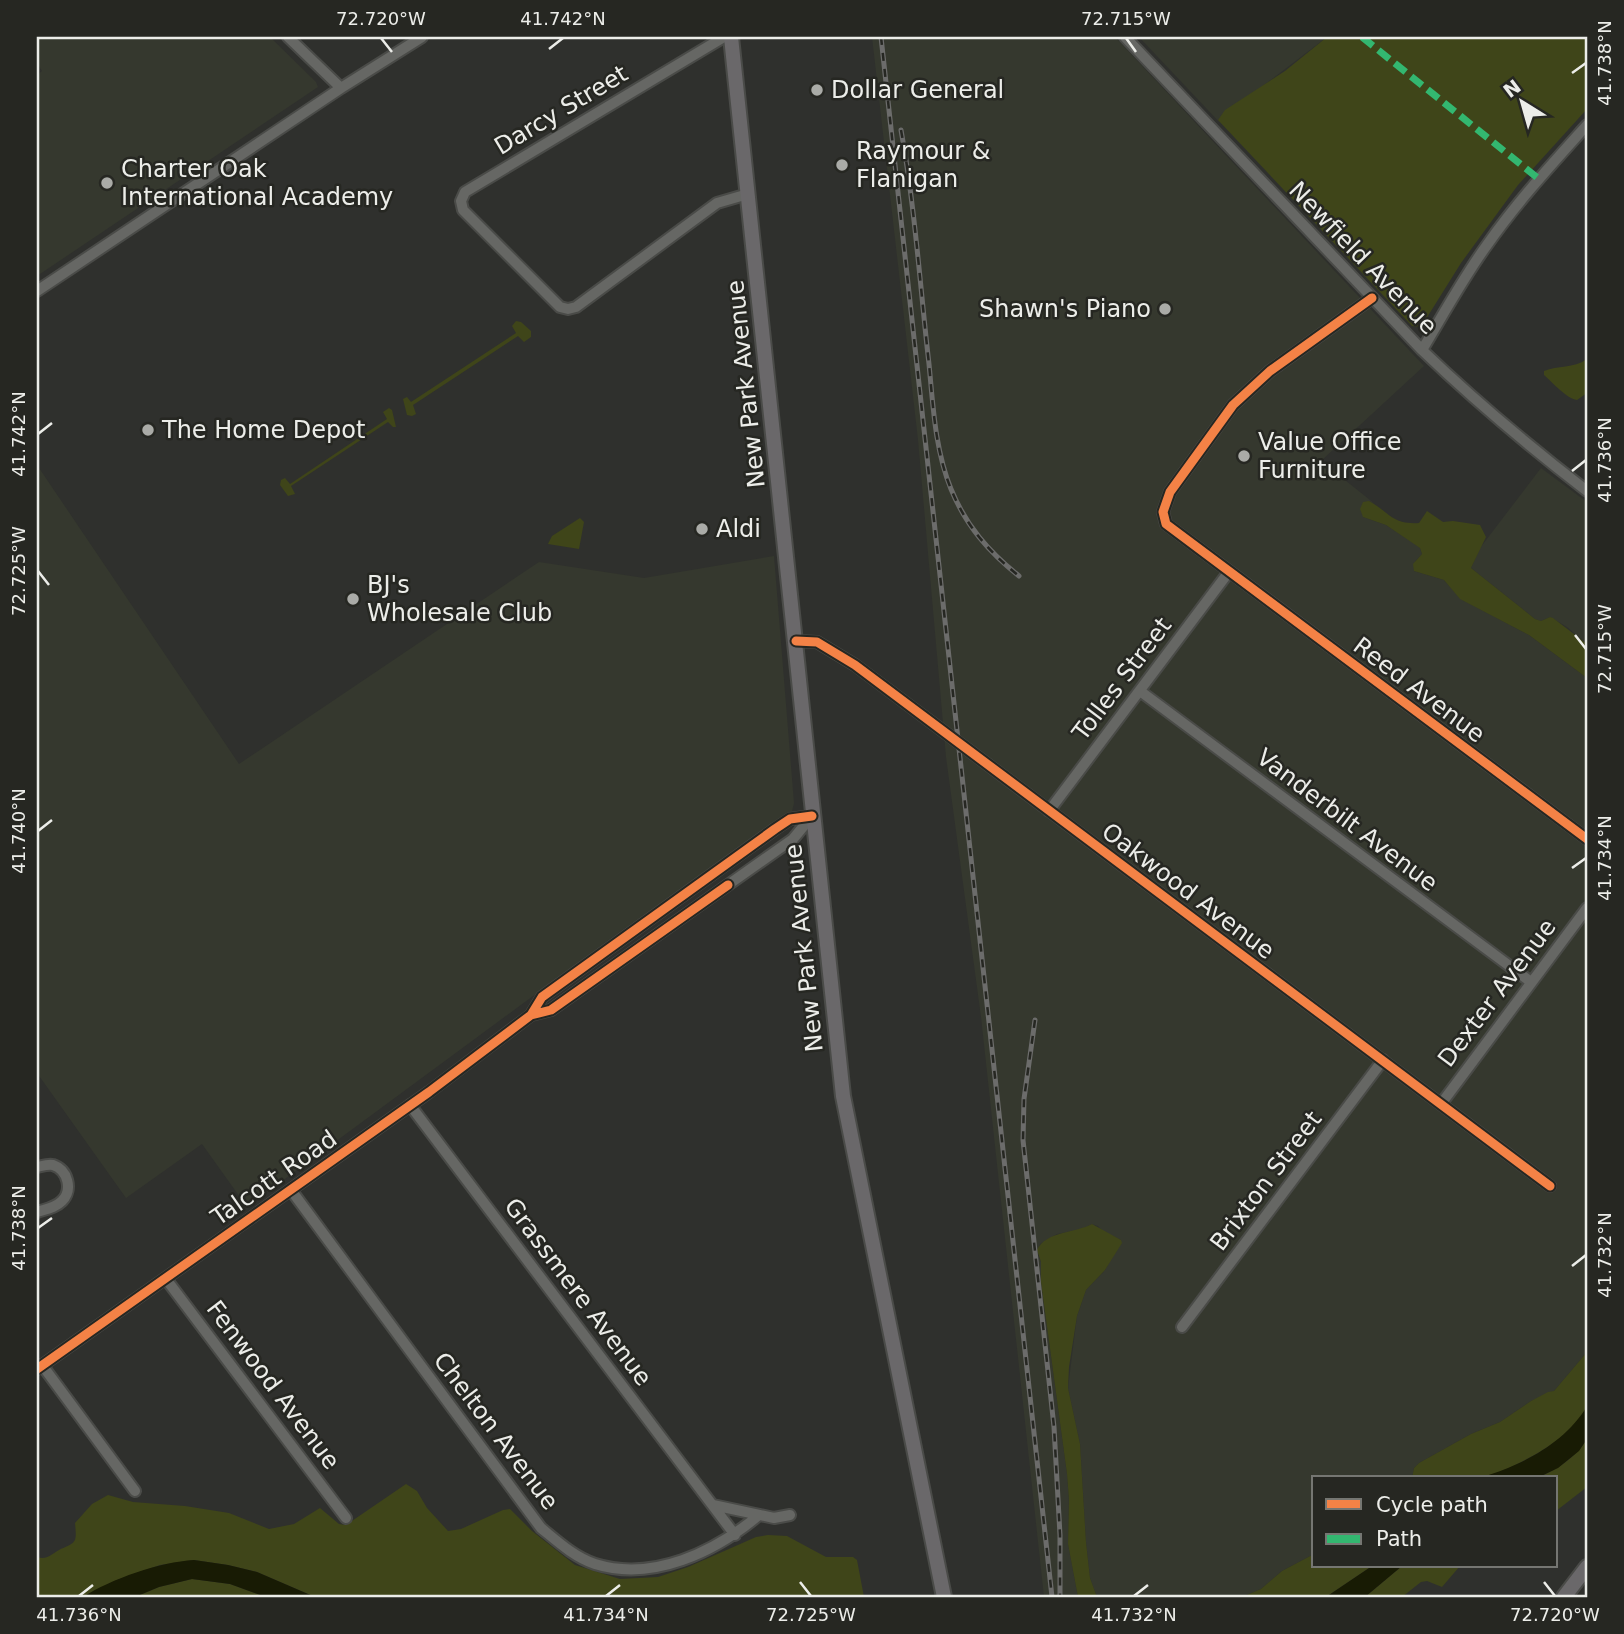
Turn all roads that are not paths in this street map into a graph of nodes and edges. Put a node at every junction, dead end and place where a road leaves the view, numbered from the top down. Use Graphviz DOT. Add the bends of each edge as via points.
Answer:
graph roads {
  1 [pos="288,37"];
  2 [pos="422,37"];
  3 [pos="724,37"];
  4 [pos="731,37"];
  5 [pos="1125,37"];
  6 [pos="341,88"];
  7 [pos="1587,125"];
  8 [pos="748,194"];
  9 [pos="37,291"];
  10 [pos="1373,298"];
  11 [pos="1422,350"];
  12 [pos="1587,491"];
  13 [pos="1228,573"];
  14 [pos="796,641"];
  15 [pos="1140,691"];
  16 [pos="1049,811"];
  17 [pos="813,816"];
  18 [pos="1587,839"];
  19 [pos="674,902"];
  20 [pos="1587,908"];
  21 [pos="684,916"];
  22 [pos="583,966"];
  23 [pos="593,980"];
  24 [pos="1531,982"];
  25 [pos="531,1015"];
  26 [pos="1383,1060"];
  27 [pos="1441,1104"];
  28 [pos="410,1105"];
  29 [pos="37,1167"];
  30 [pos="1550,1186"];
  31 [pos="291,1190"];
  32 [pos="37,1212"];
  33 [pos="166,1279"];
  34 [pos="1182,1327"];
  35 [pos="39,1367"];
  36 [pos="135,1491"];
  37 [pos="713,1505"];
  38 [pos="759,1515"];
  39 [pos="790,1516"];
  40 [pos="346,1517"];
  41 [pos="735,1535"];
  42 [pos="1587,1567"];
  43 [pos="944,1597"];
  44 [pos="1564,1597"];
  1 -- 6 [label="street"];
  2 -- 6 [label="street"];
  3 -- 8 [label="street, Darcy Street" via="465,192 461,201 463,210 560,307 568,309 717,203"];
  4 -- 8 [label="main road, New Park Avenue"];
  5 -- 10 [label="street, Newfield Avenue"];
  6 -- 9 [label="street"];
  7 -- 11 [label="street" via="1495,234"];
  8 -- 14 [label="main road, New Park Avenue"];
  10 -- 11 [label="street, Newfield Avenue"];
  10 -- 13 [label="street, Reed Avenue" via="1250,387 1170,492 1163,512 1166,524"];
  11 -- 12 [label="street, Newfield Avenue" via="1497,420"];
  13 -- 15 [label="street, Tolles Street"];
  13 -- 18 [label="street, Reed Avenue"];
  14 -- 16 [label="street, Oakwood Avenue" via="817,642 841,655"];
  14 -- 17 [label="main road, New Park Avenue"];
  15 -- 16 [label="street, Tolles Street"];
  15 -- 24 [label="street, Vanderbilt Avenue"];
  16 -- 26 [label="street, Oakwood Avenue"];
  17 -- 19 [label="street, Talcott Road" via="790,819"];
  17 -- 21 [label="street, Talcott Road" via="793,839"];
  17 -- 43 [label="main road, New Park Avenue" via="843,1096"];
  19 -- 21 [label="street"];
  19 -- 22 [label="street, Talcott Road"];
  20 -- 24 [label="street, Dexter Avenue"];
  21 -- 23 [label="street, Talcott Road"];
  22 -- 23 [label="street"];
  22 -- 25 [label="street, Talcott Road" via="542,997"];
  23 -- 25 [label="street, Talcott Road" via="551,1010"];
  24 -- 27 [label="street, Dexter Avenue"];
  25 -- 28 [label="street, Talcott Road"];
  26 -- 27 [label="street, Oakwood Avenue"];
  26 -- 34 [label="street, Brixton Street"];
  27 -- 30 [label="street, Oakwood Avenue"];
  28 -- 31 [label="street, Talcott Road"];
  28 -- 37 [label="street, Grassmere Avenue"];
  29 -- 32 [label="street" via="57,1167 68,1186 61,1202"];
  31 -- 33 [label="street, Talcott Road"];
  31 -- 41 [label="street, Chelton Avenue" via="541,1528 566,1548 594,1564 626,1569 696,1555"];
  33 -- 35 [label="street, Talcott Road"];
  33 -- 40 [label="street, Fenwood Avenue"];
  35 -- 36 [label="street"];
  37 -- 38 [label="street"];
  37 -- 41 [label="street, Grassmere Avenue"];
  38 -- 39 [label="street"];
  38 -- 41 [label="street"];
  42 -- 44 [label="main road"];
}
